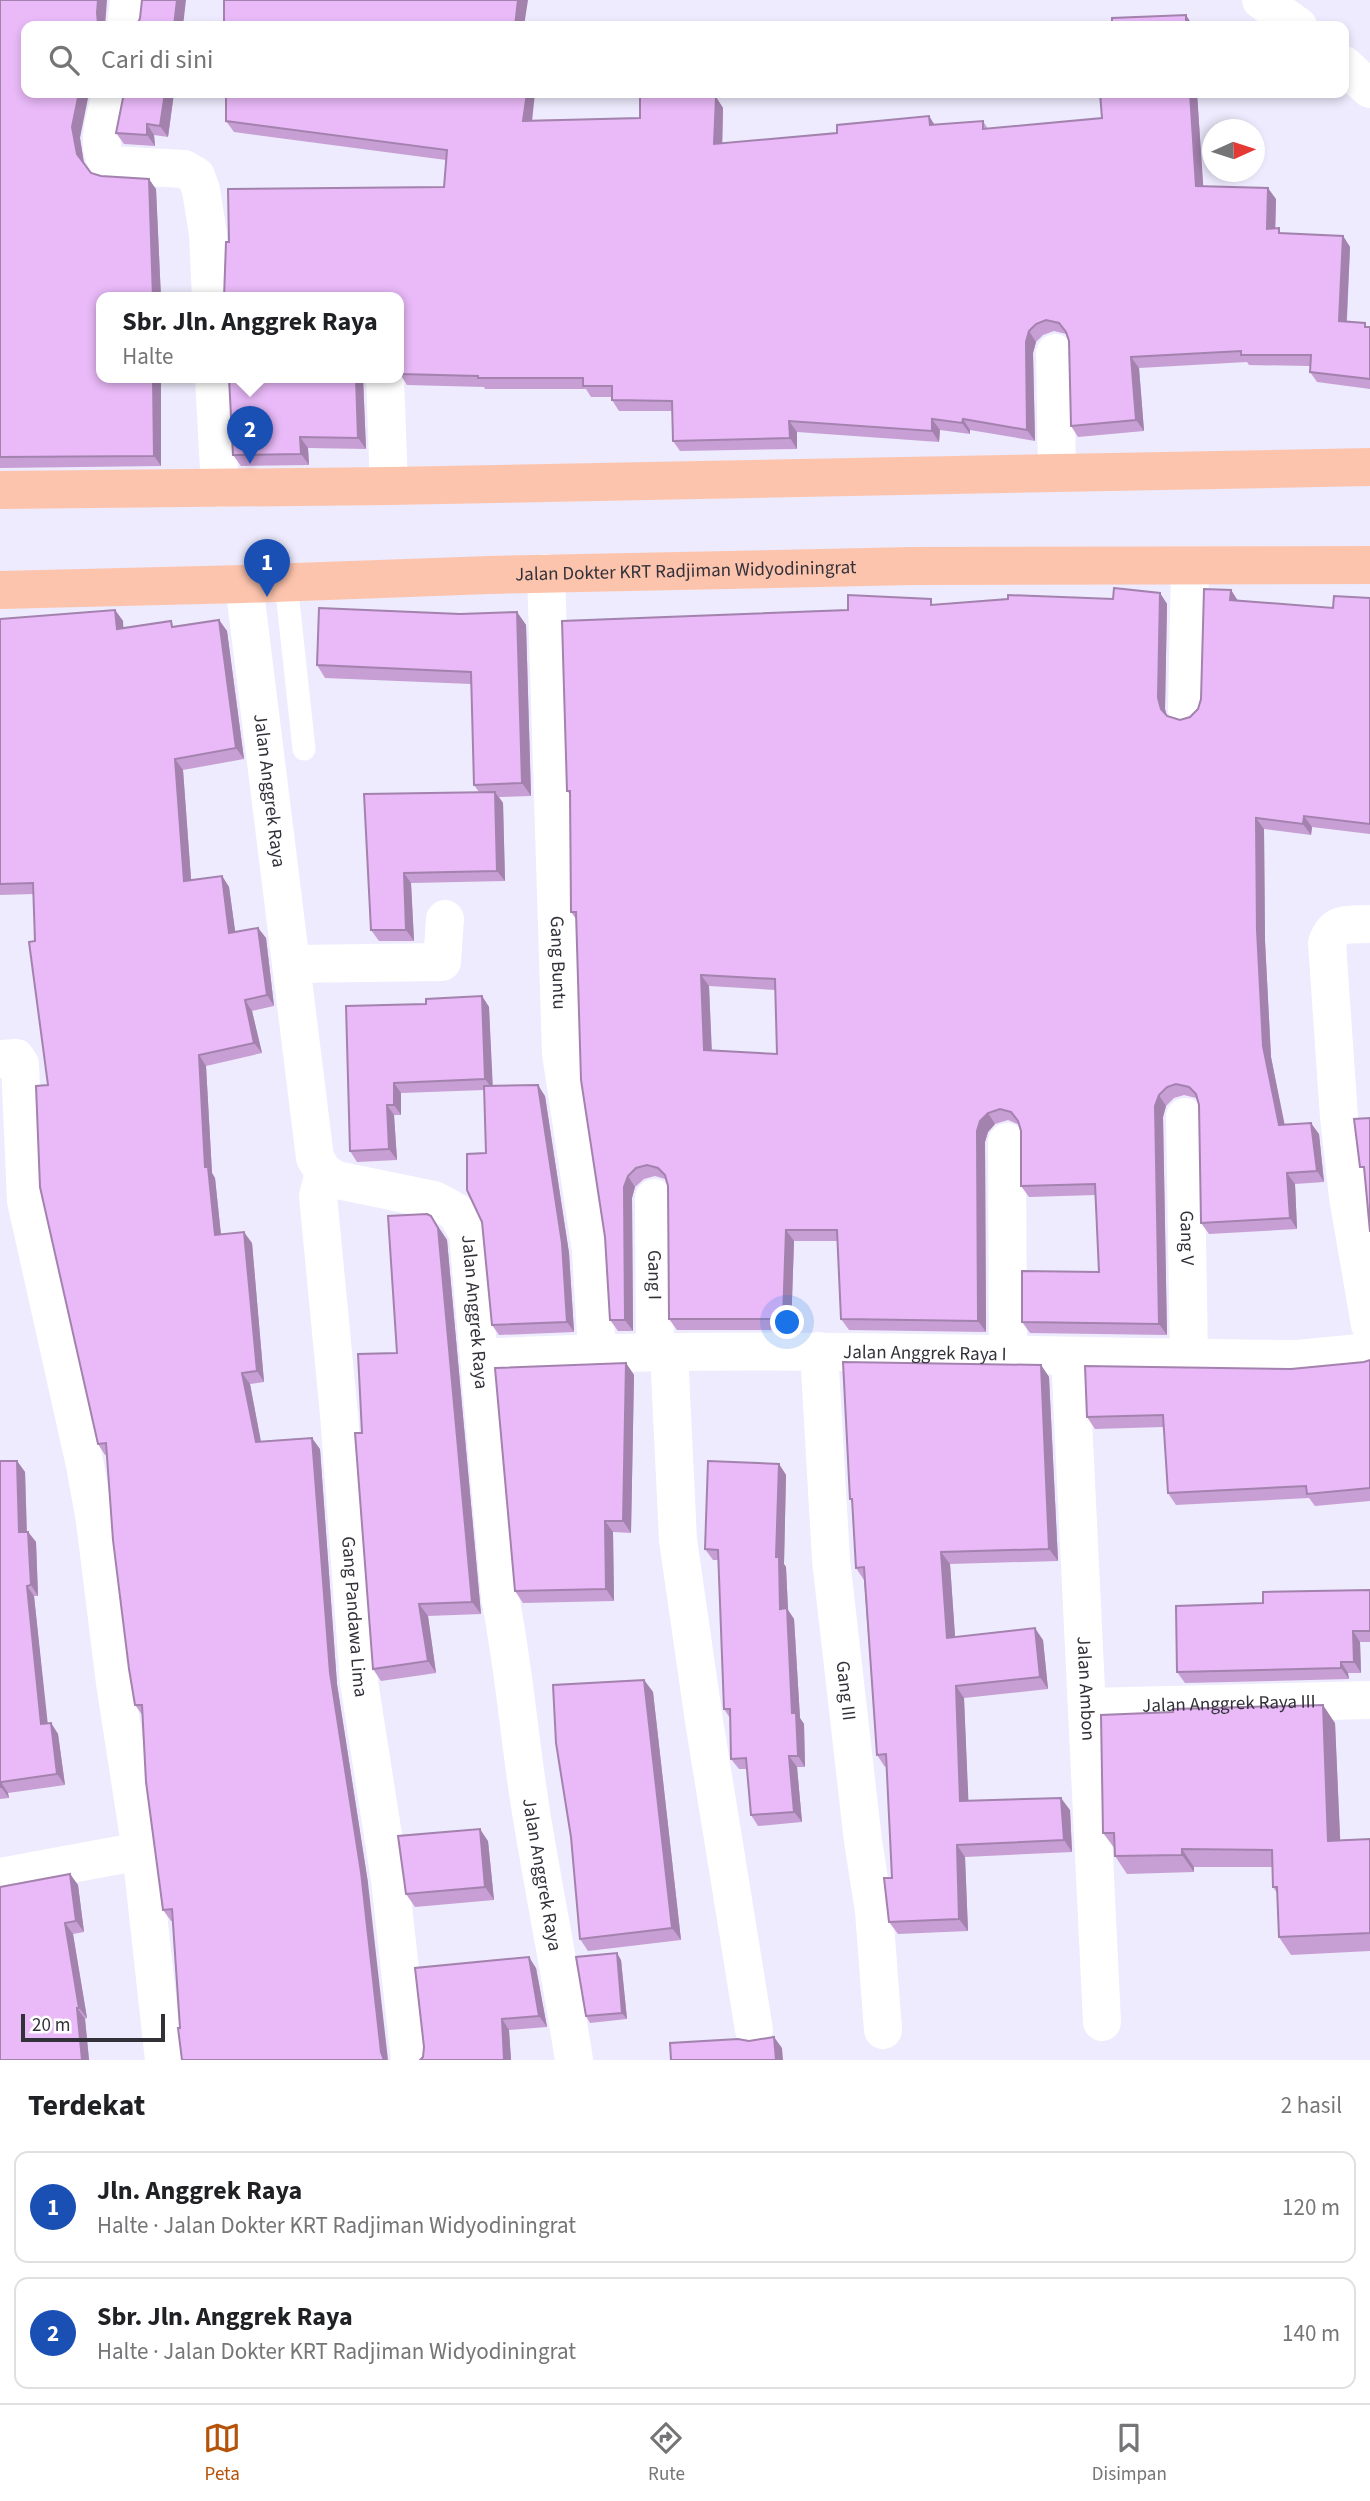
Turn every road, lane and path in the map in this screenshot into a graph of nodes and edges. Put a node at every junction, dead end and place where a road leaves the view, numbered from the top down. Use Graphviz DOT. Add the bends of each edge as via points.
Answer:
graph roads {
  1 [pos="129,0"];
  2 [pos="1261,0"];
  3 [pos="1295,16"];
  4 [pos="127,21"];
  5 [pos="1349,70"];
  6 [pos="1370,89"];
  7 [pos="110,98"];
  8 [pos="211,292"];
  9 [pos="1055,352"];
  10 [pos="214,383"];
  11 [pos="385,383"];
  12 [pos="1370,467"];
  13 [pos="1057,473"];
  14 [pos="389,486"];
  15 [pos="220,488"];
  16 [pos="0,490"];
  17 [pos="1370,565"];
  18 [pos="1190,566"];
  19 [pos="546,573"];
  20 [pos="286,583"];
  21 [pos="244,584"];
  22 [pos="0,590"];
  23 [pos="1187,709"];
  24 [pos="304,748"];
  25 [pos="445,919"];
  26 [pos="1370,925"];
  27 [pos="291,964"];
  28 [pos="0,1059"];
  29 [pos="1185,1117"];
  30 [pos="1007,1142"];
  31 [pos="324,1173"];
  32 [pos="654,1198"];
  33 [pos="13,1202"];
  34 [pos="1370,1325"];
  35 [pos="819,1351"];
  36 [pos="597,1352"];
  37 [pos="662,1352"];
  38 [pos="1370,1352"];
  39 [pos="1008,1355"];
  40 [pos="1070,1357"];
  41 [pos="479,1358"];
  42 [pos="1189,1358"];
  43 [pos="1370,1700"];
  44 [pos="1087,1707"];
  45 [pos="141,1851"];
  46 [pos="0,1877"];
  47 [pos="1102,2022"];
  48 [pos="754,2030"];
  49 [pos="883,2030"];
  50 [pos="164,2060"];
  51 [pos="410,2060"];
  52 [pos="574,2060"];
  1 -- 4 [label="street"];
  2 -- 3 [label="street"];
  5 -- 6 [label="street"];
  7 -- 8 [label="street" via="100,148 110,165 184,169 196,176 208,234"];
  9 -- 13 [label="street"];
  10 -- 15 [label="street"];
  11 -- 14 [label="street"];
  12 -- 13 [label="main road"];
  13 -- 14 [label="main road"];
  14 -- 15 [label="main road"];
  15 -- 16 [label="main road"];
  17 -- 18 [label="main road, Jalan Dokter KRT Radjiman Widyodiningrat"];
  18 -- 19 [label="main road, Jalan Dokter KRT Radjiman Widyodiningrat"];
  18 -- 23 [label="street"];
  19 -- 20 [label="main road, Jalan Dokter KRT Radjiman Widyodiningrat"];
  19 -- 36 [label="street, Gang Buntu" via="561,1054 591,1251"];
  20 -- 21 [label="main road, Jalan Dokter KRT Radjiman Widyodiningrat"];
  20 -- 24 [label="lane"];
  21 -- 22 [label="main road, Jalan Dokter KRT Radjiman Widyodiningrat"];
  21 -- 27 [label="street, Jalan Anggrek Raya"];
  25 -- 27 [label="street" via="442,962"];
  26 -- 34 [label="street" via="1339,926 1327,943 1346,1184"];
  27 -- 31 [label="street, Jalan Anggrek Raya" via="315,1158"];
  28 -- 33 [label="street" via="16,1058 20,1064"];
  29 -- 42 [label="street, Gang V"];
  30 -- 39 [label="street"];
  31 -- 41 [label="street, Jalan Anggrek Raya" via="337,1180 434,1200 456,1212 468,1234"];
  31 -- 51 [label="street, Gang Pandawa Lima" via="318,1196 359,1682 390,1880"];
  32 -- 37 [label="street, Gang I"];
  33 -- 45 [label="street" via="85,1465"];
  35 -- 37 [label="street, Jalan Anggrek Raya I"];
  35 -- 39 [label="street, Jalan Anggrek Raya I"];
  35 -- 49 [label="street, Gang III" via="831,1560 874,1911"];
  36 -- 37 [label="street, Jalan Anggrek Raya I"];
  36 -- 41 [label="street, Jalan Anggrek Raya I"];
  37 -- 48 [label="street, Gang I" via="678,1541"];
  38 -- 42 [label="street, Jalan Anggrek Raya I" via="1297,1359"];
  39 -- 40 [label="street, Jalan Anggrek Raya I"];
  40 -- 42 [label="street, Jalan Anggrek Raya I"];
  40 -- 44 [label="street, Jalan Ambon"];
  41 -- 52 [label="street, Jalan Anggrek Raya" via="500,1597"];
  43 -- 44 [label="street, Jalan Anggrek Raya III"];
  44 -- 47 [label="street, Jalan Ambon"];
  45 -- 46 [label="street"];
  45 -- 50 [label="street"];
}
